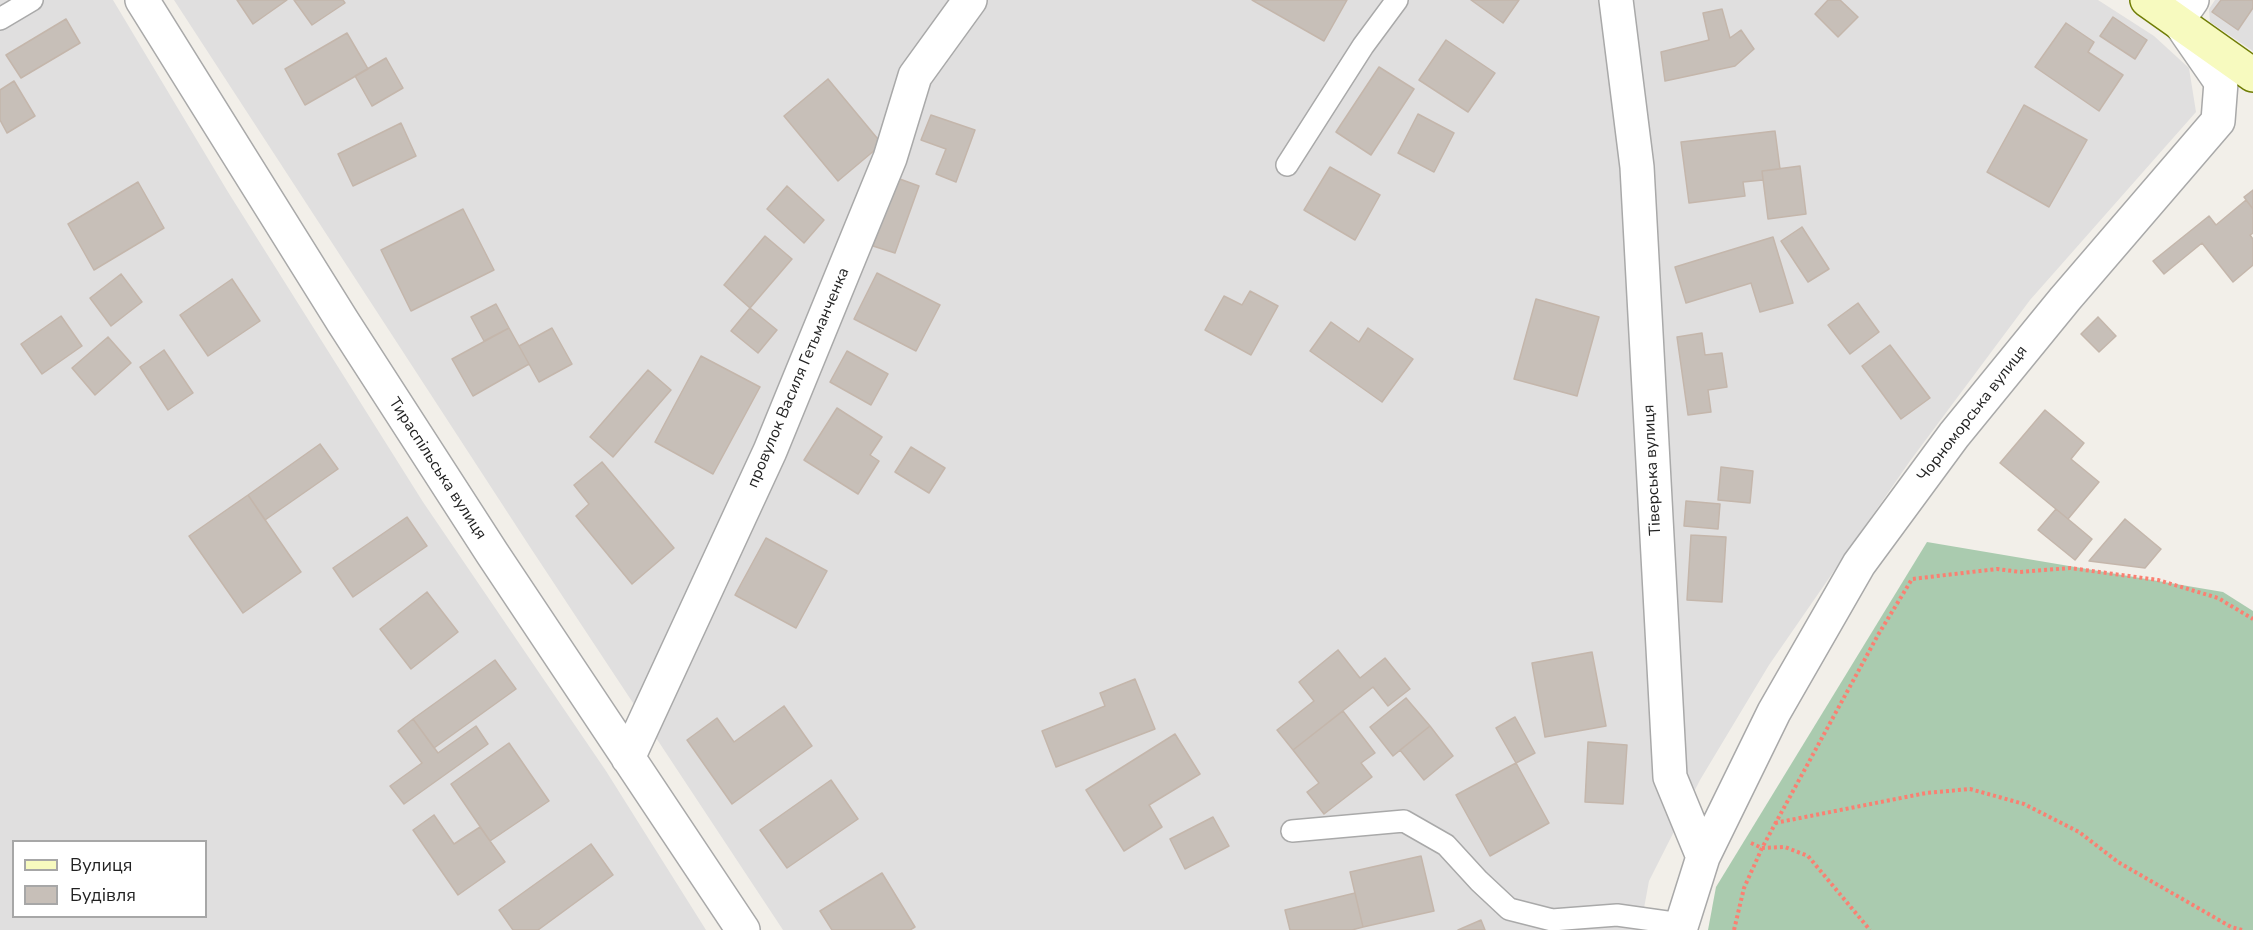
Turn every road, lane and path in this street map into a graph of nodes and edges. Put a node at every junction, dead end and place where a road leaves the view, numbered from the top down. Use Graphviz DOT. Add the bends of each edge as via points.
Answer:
graph roads {
  1 [pos="32,0"];
  2 [pos="142,0"];
  3 [pos="970,0"];
  4 [pos="1397,0"];
  5 [pos="1616,0"];
  6 [pos="2147,0"];
  7 [pos="2185,10"];
  8 [pos="0,19"];
  9 [pos="2253,75"];
  10 [pos="1287,165"];
  11 [pos="2253,619"];
  12 [pos="628,758"];
  13 [pos="1775,824"];
  14 [pos="1719,825"];
  15 [pos="1292,831"];
  16 [pos="1762,848"];
  17 [pos="1703,857"];
  18 [pos="1681,927"];
  19 [pos="744,930"];
  20 [pos="1734,930"];
  21 [pos="1870,930"];
  22 [pos="2242,930"];
  1 -- 8 [label="lane"];
  2 -- 12 [label="street, Тираспільська вулиця" via="343,322"];
  3 -- 12 [label="street, провулок Василя Гетьманченка" via="915,76 891,158 770,451"];
  4 -- 10 [label="lane"];
  5 -- 17 [label="street, Тіверська вулиця" via="1637,168 1670,777"];
  6 -- 7 [label="street"];
  7 -- 9 [label="street"];
  7 -- 14 [label="street, Чорноморська вулиця" via="2221,82 2218,121 1954,435 1860,564 1773,712"];
  11 -- 13 [label="path" via="2218,598 2158,580 2070,568 2020,572 1997,569 1912,579"];
  12 -- 19 [label="street, Тираспільська вулиця"];
  13 -- 16 [label="path"];
  13 -- 22 [label="path" via="1926,793 1970,789 2024,804 2079,832 2118,861"];
  14 -- 16 [label="path"];
  14 -- 17 [label="street, Чорноморська вулиця"];
  15 -- 18 [label="lane" via="1404,821 1446,845 1509,909 1551,920 1617,915"];
  16 -- 20 [label="path" via="1744,888"];
  16 -- 21 [label="path" via="1785,847 1808,856"];
  17 -- 18 [label="street"];
}
